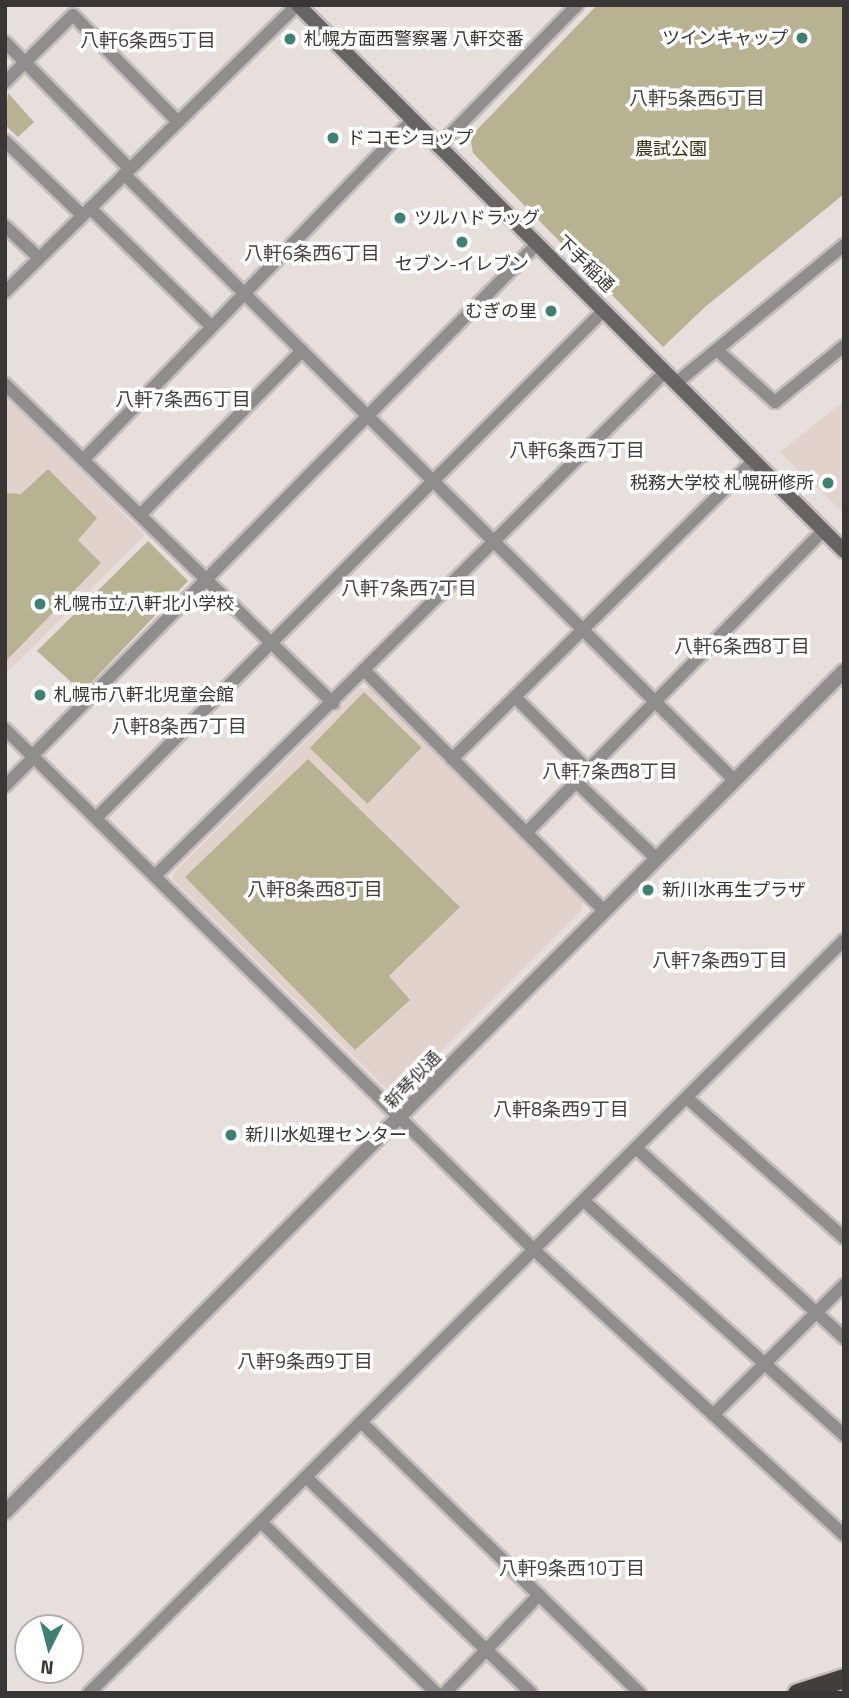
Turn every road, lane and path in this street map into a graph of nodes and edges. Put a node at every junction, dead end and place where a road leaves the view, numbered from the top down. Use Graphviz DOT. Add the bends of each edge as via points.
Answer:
graph roads {
  1 [pos="298,5"];
  2 [pos="577,5"];
  3 [pos="5,42"];
  4 [pos="26,61"];
  5 [pos="5,82"];
  6 [pos="411,121"];
  7 [pos="178,122"];
  8 [pos="5,141"];
  9 [pos="438,147"];
  10 [pos="127,171"];
  11 [pos="86,212"];
  12 [pos="5,226"];
  13 [pos="537,244"];
  14 [pos="844,245"];
  15 [pos="39,258"];
  16 [pos="5,292"];
  17 [pos="244,294"];
  18 [pos="604,310"];
  19 [pos="212,327"];
  20 [pos="844,346"];
  21 [pos="717,350"];
  22 [pos="302,351"];
  23 [pos="665,372"];
  24 [pos="676,383"];
  25 [pos="5,384"];
  26 [pos="366,416"];
  27 [pos="83,460"];
  28 [pos="753,461"];
  29 [pos="433,481"];
  30 [pos="140,515"];
  31 [pos="823,531"];
  32 [pos="496,544"];
  33 [pos="844,551"];
  34 [pos="206,579"];
  35 [pos="582,629"];
  36 [pos="270,644"];
  37 [pos="365,671"];
  38 [pos="844,671"];
  39 [pos="515,697"];
  40 [pos="652,699"];
  41 [pos="333,703"];
  42 [pos="5,729"];
  43 [pos="33,756"];
  44 [pos="452,759"];
  45 [pos="587,769"];
  46 [pos="734,780"];
  47 [pos="575,781"];
  48 [pos="5,786"];
  49 [pos="96,818"];
  50 [pos="526,832"];
  51 [pos="657,859"];
  52 [pos="155,876"];
  53 [pos="605,912"];
  54 [pos="844,940"];
  55 [pos="687,1098"];
  56 [pos="400,1121"];
  57 [pos="636,1148"];
  58 [pos="584,1201"];
  59 [pos="844,1238"];
  60 [pos="534,1250"];
  61 [pos="844,1285"];
  62 [pos="816,1312"];
  63 [pos="844,1338"];
  64 [pos="765,1363"];
  65 [pos="713,1415"];
  66 [pos="361,1422"];
  67 [pos="844,1435"];
  68 [pos="306,1477"];
  69 [pos="5,1512"];
  70 [pos="261,1522"];
  71 [pos="844,1535"];
  72 [pos="540,1595"];
  73 [pos="487,1650"];
  74 [pos="844,1678"];
  75 [pos="89,1693"];
  76 [pos="436,1693"];
  77 [pos="445,1693"];
  78 [pos="531,1693"];
  79 [pos="640,1693"];
  80 [pos="797,1693"];
  1 -- 6 [label="main road, 下手稲通"];
  1 -- 7 [label="street"];
  2 -- 9 [label="street"];
  3 -- 4 [label="street"];
  4 -- 5 [label="street"];
  4 -- 7 [label="street" via="73,15"];
  4 -- 10 [label="street"];
  6 -- 9 [label="main road, 下手稲通"];
  6 -- 17 [label="street"];
  7 -- 10 [label="street"];
  8 -- 11 [label="street"];
  9 -- 13 [label="main road, 下手稲通"];
  10 -- 11 [label="street"];
  10 -- 17 [label="street"];
  11 -- 15 [label="street"];
  11 -- 19 [label="street"];
  12 -- 15 [label="street"];
  13 -- 18 [label="main road, 下手稲通"];
  13 -- 26 [label="street"];
  14 -- 21 [label="street"];
  15 -- 16 [label="street"];
  17 -- 19 [label="street"];
  17 -- 22 [label="street"];
  18 -- 23 [label="main road, 下手稲通"];
  18 -- 29 [label="street"];
  19 -- 27 [label="street"];
  20 -- 21 [label="street" via="775,402"];
  21 -- 24 [label="street"];
  22 -- 26 [label="street"];
  22 -- 30 [label="street"];
  23 -- 24 [label="main road, 下手稲通"];
  23 -- 32 [label="street"];
  24 -- 28 [label="main road, 下手稲通"];
  25 -- 27 [label="street"];
  26 -- 29 [label="street"];
  26 -- 34 [label="street"];
  27 -- 30 [label="street"];
  28 -- 31 [label="main road, 下手稲通"];
  28 -- 35 [label="street"];
  29 -- 32 [label="street"];
  29 -- 36 [label="street"];
  30 -- 34 [label="street"];
  31 -- 33 [label="main road, 下手稲通"];
  31 -- 40 [label="street"];
  32 -- 35 [label="street"];
  32 -- 37 [label="street"];
  34 -- 36 [label="street"];
  34 -- 43 [label="street"];
  35 -- 39 [label="street"];
  35 -- 40 [label="street"];
  36 -- 41 [label="street"];
  36 -- 49 [label="street"];
  37 -- 41 [label="street"];
  37 -- 44 [label="street"];
  38 -- 46 [label="street, 新琴似通"];
  39 -- 44 [label="street"];
  39 -- 45 [label="street"];
  40 -- 45 [label="street"];
  40 -- 46 [label="street"];
  41 -- 52 [label="street"];
  42 -- 43 [label="street"];
  43 -- 48 [label="street"];
  43 -- 49 [label="street"];
  44 -- 50 [label="street"];
  45 -- 47 [label="street"];
  46 -- 51 [label="street, 新琴似通"];
  47 -- 50 [label="street"];
  47 -- 51 [label="street"];
  49 -- 52 [label="street"];
  50 -- 53 [label="street"];
  51 -- 53 [label="street, 新琴似通"];
  52 -- 56 [label="street"];
  53 -- 56 [label="street, 新琴似通"];
  54 -- 55 [label="street"];
  55 -- 57 [label="street"];
  55 -- 59 [label="street"];
  56 -- 60 [label="street"];
  56 -- 69 [label="street, 新琴似通"];
  57 -- 58 [label="street"];
  57 -- 62 [label="street"];
  58 -- 60 [label="street"];
  58 -- 64 [label="street"];
  60 -- 65 [label="street"];
  60 -- 66 [label="street"];
  61 -- 62 [label="street"];
  62 -- 63 [label="street"];
  62 -- 64 [label="street"];
  64 -- 65 [label="street"];
  64 -- 67 [label="street"];
  65 -- 71 [label="street"];
  66 -- 68 [label="street"];
  66 -- 72 [label="street"];
  68 -- 70 [label="street"];
  68 -- 73 [label="street"];
  70 -- 75 [label="street"];
  70 -- 76 [label="street"];
  72 -- 73 [label="street"];
  72 -- 79 [label="street"];
  73 -- 77 [label="street"];
  73 -- 78 [label="street"];
  74 -- 80 [label="highway"];
}
